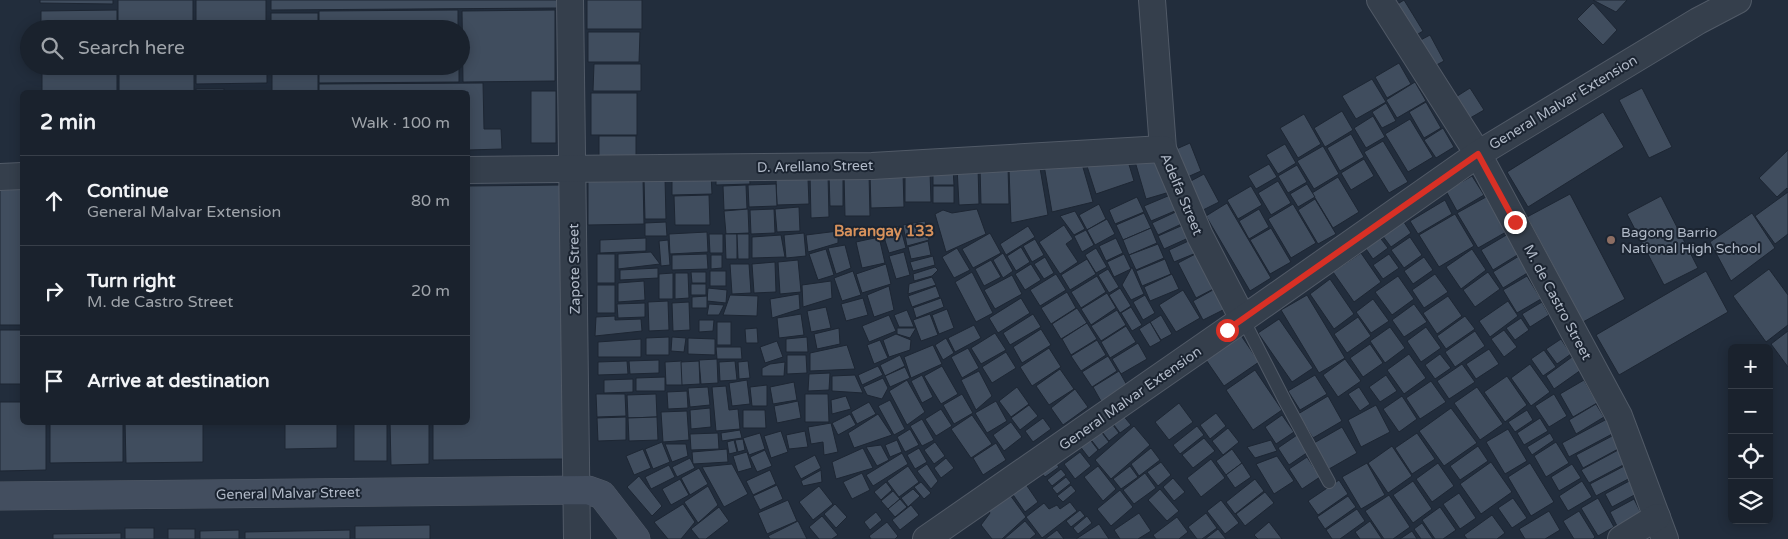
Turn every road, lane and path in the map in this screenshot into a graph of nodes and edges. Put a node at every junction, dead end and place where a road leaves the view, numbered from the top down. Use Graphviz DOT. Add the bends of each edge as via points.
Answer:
graph roads {
  1 [pos="570,0"];
  2 [pos="1152,0"];
  3 [pos="1380,0"];
  4 [pos="1738,0"];
  5 [pos="1163,149"];
  6 [pos="1478,154"];
  7 [pos="572,168"];
  8 [pos="470,170"];
  9 [pos="20,176"];
  10 [pos="0,177"];
  11 [pos="1243,319"];
  12 [pos="1328,482"];
  13 [pos="576,489"];
  14 [pos="0,496"];
  15 [pos="1661,528"];
  16 [pos="577,539"];
  17 [pos="636,539"];
  18 [pos="926,539"];
  19 [pos="1621,539"];
  1 -- 7 [label="street, Zapote Street"];
  2 -- 5 [label="street, Adelfa Street"];
  3 -- 6 [label="street, M. de Castro Street"];
  4 -- 6 [label="street, General Malvar Extension"];
  5 -- 7 [label="street, D. Arellano Street" via="872,166"];
  5 -- 11 [label="street, Adelfa Street" via="1200,236"];
  6 -- 11 [label="street, General Malvar Extension"];
  6 -- 15 [label="street, M. de Castro Street" via="1620,416"];
  7 -- 8 [label="street, D. Arellano Street"];
  7 -- 13 [label="street, Zapote Street"];
  9 -- 10 [label="street"];
  11 -- 12 [label="lane"];
  11 -- 18 [label="street, General Malvar Extension"];
  13 -- 14 [label="street, General Malvar Street"];
  13 -- 16 [label="street, Zapote Street"];
  13 -- 17 [label="street, General Malvar Street" via="596,491 602,495"];
  15 -- 19 [label="street"];
}
